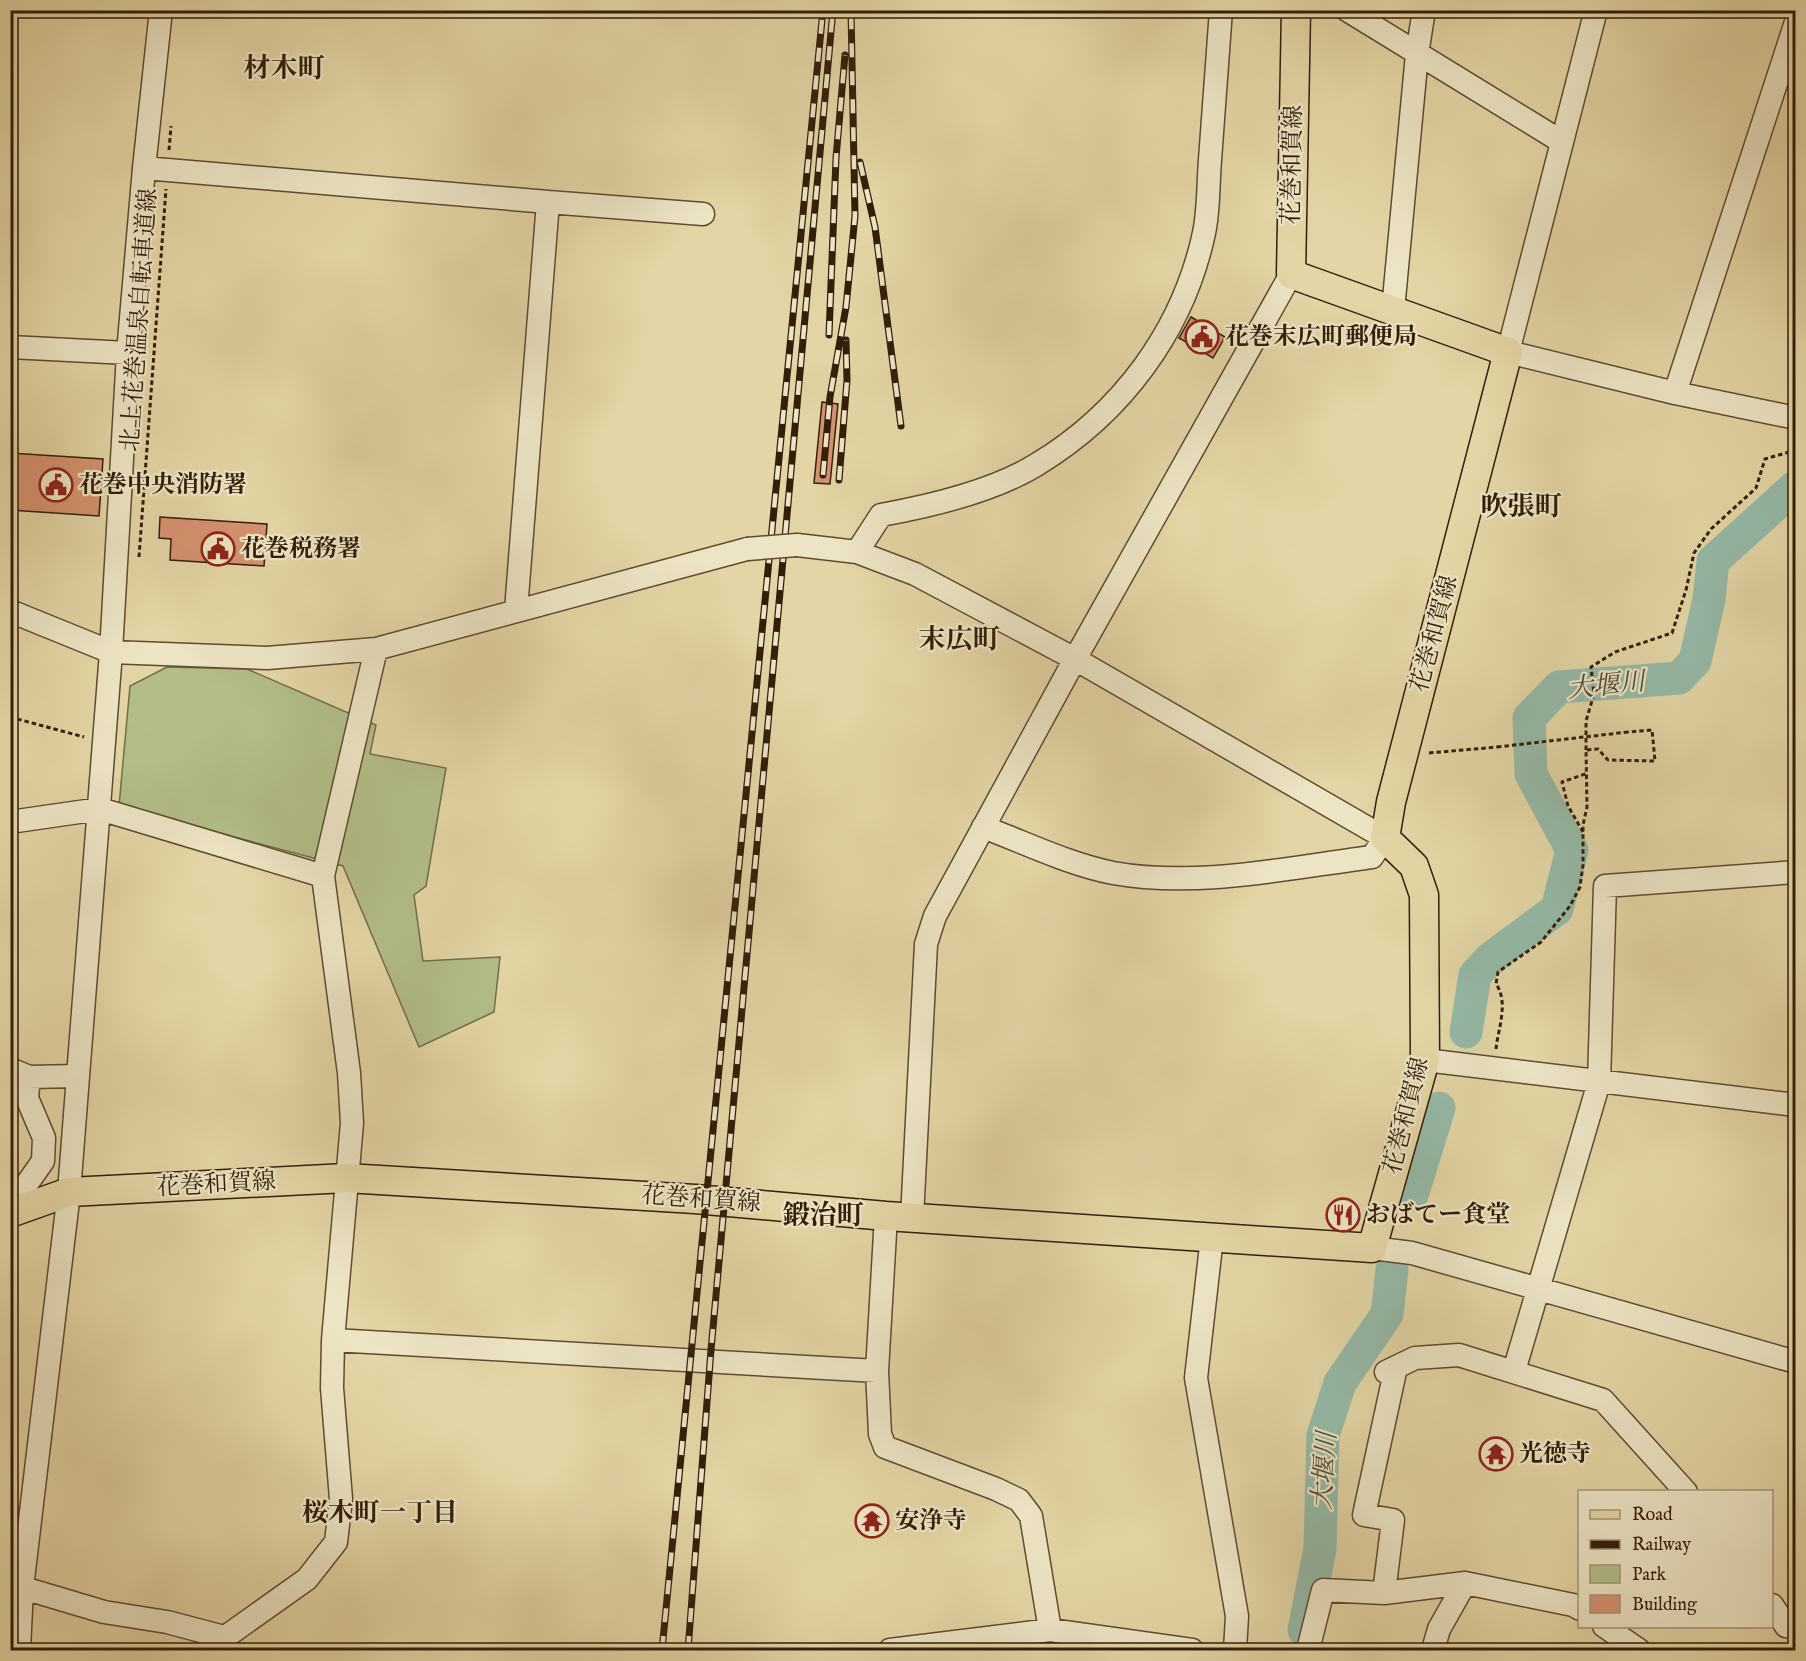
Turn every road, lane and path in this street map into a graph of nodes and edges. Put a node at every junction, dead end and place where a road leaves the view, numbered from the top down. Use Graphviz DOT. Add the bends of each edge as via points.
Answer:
graph roads {
  1 [pos="161,10"];
  2 [pos="1221,10"];
  3 [pos="1296,10"];
  4 [pos="1347,10"];
  5 [pos="1424,10"];
  6 [pos="1596,10"];
  7 [pos="1795,23"];
  8 [pos="1417,54"];
  9 [pos="171,124"];
  10 [pos="1562,142"];
  11 [pos="144,168"];
  12 [pos="167,169"];
  13 [pos="548,202"];
  14 [pos="703,214"];
  15 [pos="1291,274"];
  16 [pos="1393,310"];
  17 [pos="10,347"];
  18 [pos="1508,352"];
  19 [pos="128,353"];
  20 [pos="1675,393"];
  21 [pos="1792,417"];
  22 [pos="1796,450"];
  23 [pos="857,552"];
  24 [pos="139,562"];
  25 [pos="516,610"];
  26 [pos="10,611"];
  27 [pos="376,649"];
  28 [pos="111,652"];
  29 [pos="1075,659"];
  30 [pos="10,717"];
  31 [pos="88,739"];
  32 [pos="1586,750"];
  33 [pos="1403,755"];
  34 [pos="1588,773"];
  35 [pos="100,809"];
  36 [pos="10,822"];
  37 [pos="983,827"];
  38 [pos="1583,832"];
  39 [pos="1385,838"];
  40 [pos="1796,873"];
  41 [pos="323,876"];
  42 [pos="1496,1050"];
  43 [pos="1425,1060"];
  44 [pos="20,1073"];
  45 [pos="78,1076"];
  46 [pos="1599,1082"];
  47 [pos="1796,1105"];
  48 [pos="346,1178"];
  49 [pos="69,1192"];
  50 [pos="10,1194"];
  51 [pos="10,1213"];
  52 [pos="899,1217"];
  53 [pos="1212,1237"];
  54 [pos="1372,1248"];
  55 [pos="1539,1290"];
  56 [pos="333,1340"];
  57 [pos="1796,1362"];
  58 [pos="877,1371"];
  59 [pos="1514,1371"];
  60 [pos="1685,1490"];
  61 [pos="1465,1583"];
  62 [pos="16,1586"];
  63 [pos="1383,1593"];
  64 [pos="1773,1606"];
  65 [pos="1578,1609"];
  66 [pos="1796,1627"];
  67 [pos="1607,1628"];
  68 [pos="1050,1629"];
  69 [pos="216,1644"];
  70 [pos="1150,1647"];
  71 [pos="19,1650"];
  72 [pos="890,1650"];
  73 [pos="1192,1650"];
  74 [pos="1235,1650"];
  75 [pos="1308,1650"];
  76 [pos="1433,1650"];
  77 [pos="1639,1650"];
  1 -- 11 [label="street"];
  2 -- 23 [label="street" via="1204,232 1188,283 1162,343 1126,392 1084,433 1034,466 991,485 932,506 881,515"];
  3 -- 15 [label="main road, 花巻和賀線"];
  4 -- 8 [label="street"];
  5 -- 8 [label="street"];
  6 -- 10 [label="street"];
  7 -- 20 [label="street"];
  8 -- 10 [label="street"];
  8 -- 16 [label="street"];
  9 -- 12 [label="path, 北上花巻温泉自転車道線"];
  10 -- 18 [label="street"];
  11 -- 12 [label="street"];
  11 -- 19 [label="street"];
  12 -- 13 [label="street"];
  12 -- 24 [label="path, 北上花巻温泉自転車道線"];
  13 -- 14 [label="street"];
  13 -- 25 [label="street"];
  15 -- 16 [label="main road"];
  15 -- 29 [label="street"];
  16 -- 18 [label="main road"];
  17 -- 19 [label="street"];
  18 -- 20 [label="street"];
  18 -- 33 [label="main road, 花巻和賀線"];
  19 -- 28 [label="street"];
  20 -- 21 [label="street"];
  22 -- 32 [label="path" via="1765,459 1756,488 1711,529 1694,553 1672,633 1615,652 1591,667 1594,694 1586,721"];
  23 -- 25 [label="street, bridge" via="797,545 747,549"];
  23 -- 29 [label="street" via="915,574"];
  25 -- 27 [label="street"];
  26 -- 28 [label="street"];
  27 -- 28 [label="street" via="267,658"];
  27 -- 41 [label="street"];
  28 -- 35 [label="street"];
  29 -- 37 [label="street"];
  29 -- 39 [label="street"];
  30 -- 31 [label="path"];
  32 -- 33 [label="path, bridge" via="1598,748 1608,760 1655,761 1652,730"];
  32 -- 34 [label="path"];
  33 -- 39 [label="main road, 花巻和賀線"];
  34 -- 38 [label="path"];
  34 -- 38 [label="path" via="1562,782 1568,806"];
  35 -- 36 [label="street"];
  35 -- 41 [label="street"];
  35 -- 45 [label="street"];
  37 -- 39 [label="street" via="1080,865 1114,873 1175,878 1372,857"];
  37 -- 52 [label="street" via="935,916 926,944"];
  38 -- 42 [label="path" via="1580,887 1570,906 1541,942 1498,972 1503,1003"];
  39 -- 43 [label="main road, 花巻和賀線" via="1414,866 1424,895"];
  40 -- 46 [label="street" via="1605,886"];
  41 -- 48 [label="street" via="349,1073 352,1123"];
  43 -- 46 [label="street"];
  43 -- 54 [label="main road, 花巻和賀線"];
  44 -- 45 [label="street"];
  44 -- 50 [label="street" via="44,1138 43,1161 19,1195"];
  45 -- 49 [label="street"];
  46 -- 47 [label="street"];
  46 -- 55 [label="street"];
  48 -- 49 [label="main road, 花巻和賀線"];
  48 -- 52 [label="main road, 花巻和賀線" via="695,1199"];
  48 -- 56 [label="street"];
  49 -- 51 [label="main road, 花巻和賀線"];
  49 -- 62 [label="street"];
  52 -- 53 [label="main road, 花巻和賀線"];
  52 -- 58 [label="street"];
  53 -- 54 [label="main road, 花巻和賀線"];
  53 -- 74 [label="street" via="1196,1378 1237,1616"];
  54 -- 55 [label="street" via="1412,1253"];
  55 -- 57 [label="street"];
  55 -- 59 [label="street"];
  56 -- 58 [label="street"];
  56 -- 69 [label="street" via="332,1388 341,1499 336,1542 307,1579"];
  58 -- 68 [label="street" via="880,1434 885,1447 996,1489 1019,1500 1031,1516"];
  59 -- 60 [label="street" via="1603,1400"];
  59 -- 63 [label="street" via="1459,1355 1415,1358 1391,1369 1364,1515 1393,1520"];
  61 -- 63 [label="street"];
  61 -- 65 [label="street"];
  61 -- 76 [label="street" via="1439,1629"];
  62 -- 69 [label="street" via="104,1612 167,1622"];
  62 -- 71 [label="street"];
  63 -- 75 [label="street" via="1323,1590"];
  64 -- 66 [label="street" via="1786,1626"];
  67 -- 77 [label="street"];
  68 -- 70 [label="street"];
  68 -- 72 [label="street"];
  70 -- 73 [label="street"];
}
